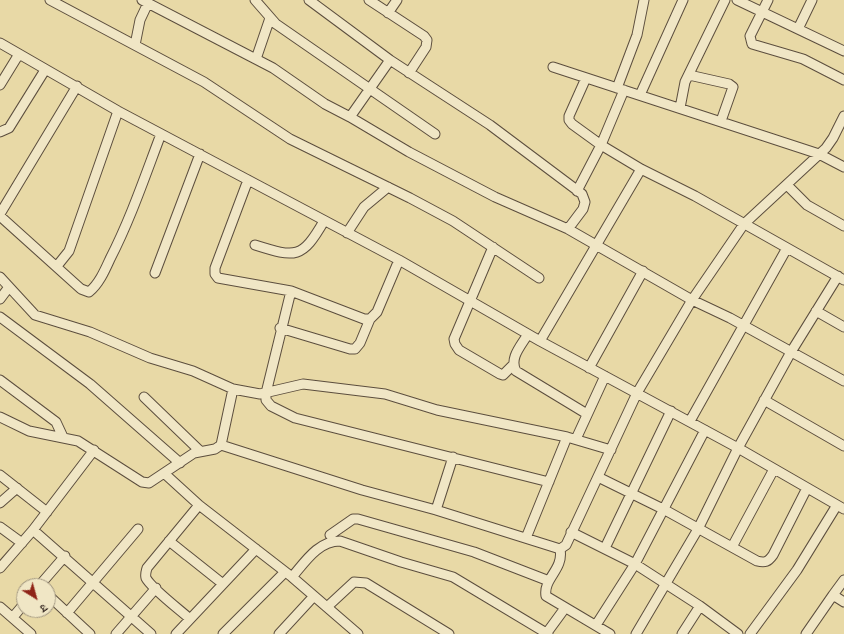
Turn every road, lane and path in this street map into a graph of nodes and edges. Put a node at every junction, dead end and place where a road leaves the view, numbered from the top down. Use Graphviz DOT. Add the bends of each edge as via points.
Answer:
graph roads {
  1 [pos="50,0"];
  2 [pos="255,0"];
  3 [pos="308,0"];
  4 [pos="369,0"];
  5 [pos="396,0"];
  6 [pos="644,0"];
  7 [pos="683,0"];
  8 [pos="725,0"];
  9 [pos="737,0"];
  10 [pos="768,0"];
  11 [pos="812,0"];
  12 [pos="145,2"];
  13 [pos="762,12"];
  14 [pos="388,13"];
  15 [pos="270,18"];
  16 [pos="798,29"];
  17 [pos="0,43"];
  18 [pos="135,44"];
  19 [pos="844,51"];
  20 [pos="20,54"];
  21 [pos="256,59"];
  22 [pos="390,60"];
  23 [pos="553,67"];
  24 [pos="45,70"];
  25 [pos="409,73"];
  26 [pos="689,75"];
  27 [pos="586,78"];
  28 [pos="844,80"];
  29 [pos="0,85"];
  30 [pos="77,86"];
  31 [pos="370,89"];
  32 [pos="621,89"];
  33 [pos="640,95"];
  34 [pos="680,108"];
  35 [pos="118,111"];
  36 [pos="844,116"];
  37 [pos="350,117"];
  38 [pos="721,121"];
  39 [pos="0,132"];
  40 [pos="161,134"];
  41 [pos="435,134"];
  42 [pos="601,145"];
  43 [pos="200,154"];
  44 [pos="819,154"];
  45 [pos="843,164"];
  46 [pos="641,169"];
  47 [pos="248,180"];
  48 [pos="787,185"];
  49 [pos="388,187"];
  50 [pos="577,191"];
  51 [pos="0,215"];
  52 [pos="324,221"];
  53 [pos="744,224"];
  54 [pos="844,226"];
  55 [pos="568,229"];
  56 [pos="347,233"];
  57 [pos="255,245"];
  58 [pos="597,246"];
  59 [pos="493,247"];
  60 [pos="787,248"];
  61 [pos="399,260"];
  62 [pos="57,266"];
  63 [pos="643,272"];
  64 [pos="155,273"];
  65 [pos="0,277"];
  66 [pos="539,278"];
  67 [pos="841,278"];
  68 [pos="9,287"];
  69 [pos="291,291"];
  70 [pos="0,299"];
  71 [pos="692,300"];
  72 [pos="470,302"];
  73 [pos="816,311"];
  74 [pos="0,317"];
  75 [pos="370,319"];
  76 [pos="743,325"];
  77 [pos="844,327"];
  78 [pos="280,328"];
  79 [pos="528,334"];
  80 [pos="540,341"];
  81 [pos="791,352"];
  82 [pos="513,365"];
  83 [pos="589,368"];
  84 [pos="605,376"];
  85 [pos="0,380"];
  86 [pos="844,381"];
  87 [pos="233,389"];
  88 [pos="266,393"];
  89 [pos="636,393"];
  90 [pos="144,397"];
  91 [pos="764,400"];
  92 [pos="671,411"];
  93 [pos="588,414"];
  94 [pos="0,417"];
  95 [pos="690,421"];
  96 [pos="706,430"];
  97 [pos="63,437"];
  98 [pos="572,438"];
  99 [pos="221,445"];
  100 [pos="844,446"];
  101 [pos="738,448"];
  102 [pos="94,450"];
  103 [pos="611,450"];
  104 [pos="200,451"];
  105 [pos="453,457"];
  106 [pos="180,463"];
  107 [pos="774,469"];
  108 [pos="165,474"];
  109 [pos="0,475"];
  110 [pos="598,477"];
  111 [pos="549,482"];
  112 [pos="17,488"];
  113 [pos="807,488"];
  114 [pos="631,493"];
  115 [pos="0,503"];
  116 [pos="199,504"];
  117 [pos="840,507"];
  118 [pos="436,510"];
  119 [pos="665,510"];
  120 [pos="47,512"];
  121 [pos="0,527"];
  122 [pos="138,529"];
  123 [pos="698,529"];
  124 [pos="33,530"];
  125 [pos="571,532"];
  126 [pos="330,535"];
  127 [pos="526,538"];
  128 [pos="169,541"];
  129 [pos="22,543"];
  130 [pos="732,547"];
  131 [pos="605,548"];
  132 [pos="256,549"];
  133 [pos="560,549"];
  134 [pos="65,556"];
  135 [pos="635,564"];
  136 [pos="0,568"];
  137 [pos="289,575"];
  138 [pos="46,578"];
  139 [pos="844,580"];
  140 [pos="94,582"];
  141 [pos="549,582"];
  142 [pos="223,584"];
  143 [pos="666,585"];
  144 [pos="156,588"];
  145 [pos="833,595"];
  146 [pos="314,596"];
  147 [pos="844,602"];
  148 [pos="56,603"];
  149 [pos="700,606"];
  150 [pos="0,607"];
  151 [pos="327,607"];
  152 [pos="565,608"];
  153 [pos="16,613"];
  154 [pos="67,613"];
  155 [pos="132,616"];
  156 [pos="12,617"];
  157 [pos="190,619"];
  158 [pos="596,625"];
  159 [pos="31,634"];
  160 [pos="90,634"];
  161 [pos="116,634"];
  162 [pos="151,634"];
  163 [pos="176,634"];
  164 [pos="223,634"];
  165 [pos="279,634"];
  166 [pos="358,634"];
  167 [pos="449,634"];
  168 [pos="547,634"];
  169 [pos="610,634"];
  170 [pos="636,634"];
  171 [pos="682,634"];
  172 [pos="738,634"];
  173 [pos="750,634"];
  174 [pos="806,634"];
  1 -- 18 [label="street"];
  2 -- 15 [label="street"];
  3 -- 22 [label="street"];
  4 -- 14 [label="street"];
  5 -- 14 [label="street"];
  6 -- 32 [label="street"];
  7 -- 33 [label="street"];
  8 -- 26 [label="street"];
  9 -- 13 [label="street"];
  10 -- 13 [label="street"];
  11 -- 16 [label="street"];
  12 -- 18 [label="street"];
  12 -- 21 [label="street"];
  13 -- 16 [label="street"];
  13 -- 28 [label="street" via="750,36 752,44 803,59"];
  14 -- 25 [label="street" via="427,40 426,47"];
  15 -- 21 [label="street"];
  15 -- 31 [label="street"];
  16 -- 19 [label="street"];
  17 -- 20 [label="street"];
  18 -- 49 [label="street" via="204,82 290,139"];
  20 -- 24 [label="street"];
  20 -- 29 [label="street"];
  21 -- 37 [label="street" via="325,104"];
  22 -- 25 [label="street"];
  22 -- 31 [label="street"];
  23 -- 27 [label="street"];
  24 -- 30 [label="street"];
  24 -- 39 [label="street" via="9,128"];
  25 -- 50 [label="street" via="490,125"];
  26 -- 34 [label="street"];
  26 -- 38 [label="street" via="733,87"];
  27 -- 32 [label="street"];
  27 -- 42 [label="street" via="569,120"];
  30 -- 35 [label="street"];
  30 -- 51 [label="street"];
  31 -- 37 [label="street"];
  31 -- 41 [label="street"];
  32 -- 33 [label="street"];
  32 -- 42 [label="street"];
  33 -- 34 [label="street"];
  34 -- 38 [label="street"];
  35 -- 40 [label="street"];
  35 -- 62 [label="street" via="69,251"];
  36 -- 44 [label="street" via="833,138"];
  37 -- 55 [label="street" via="409,152 495,197"];
  38 -- 44 [label="street"];
  40 -- 43 [label="street"];
  40 -- 62 [label="street" via="128,224 94,288 85,292"];
  42 -- 46 [label="street"];
  42 -- 50 [label="street"];
  43 -- 47 [label="street"];
  43 -- 64 [label="street"];
  44 -- 45 [label="street"];
  44 -- 48 [label="street"];
  46 -- 53 [label="street"];
  46 -- 58 [label="street"];
  47 -- 52 [label="street"];
  47 -- 69 [label="street" via="215,274 223,280"];
  48 -- 53 [label="street"];
  48 -- 54 [label="street" via="807,205"];
  49 -- 56 [label="street" via="364,207"];
  49 -- 59 [label="street" via="453,221"];
  50 -- 55 [label="street" via="585,198 585,202"];
  51 -- 62 [label="street"];
  52 -- 56 [label="street"];
  52 -- 57 [label="street" via="312,242 303,249 284,254"];
  53 -- 60 [label="street"];
  53 -- 71 [label="street"];
  55 -- 58 [label="street"];
  56 -- 61 [label="street"];
  58 -- 63 [label="street"];
  58 -- 80 [label="street"];
  59 -- 66 [label="street"];
  59 -- 72 [label="street"];
  60 -- 67 [label="street"];
  60 -- 76 [label="street"];
  61 -- 72 [label="street"];
  61 -- 75 [label="street" via="377,312"];
  63 -- 71 [label="street"];
  63 -- 83 [label="street"];
  65 -- 68 [label="street"];
  67 -- 73 [label="street"];
  68 -- 70 [label="street"];
  68 -- 87 [label="street" via="41,317 90,332"];
  69 -- 75 [label="street" via="364,319"];
  69 -- 78 [label="street"];
  71 -- 76 [label="street"];
  71 -- 89 [label="street"];
  72 -- 79 [label="street"];
  72 -- 82 [label="street" via="454,339 459,350 500,374 507,372"];
  73 -- 77 [label="street"];
  73 -- 81 [label="street"];
  74 -- 106 [label="street" via="90,384"];
  75 -- 78 [label="street" via="355,349"];
  76 -- 81 [label="street"];
  76 -- 95 [label="street"];
  78 -- 88 [label="street"];
  79 -- 80 [label="street"];
  79 -- 82 [label="street" via="514,358"];
  80 -- 83 [label="street"];
  81 -- 86 [label="street"];
  81 -- 91 [label="street"];
  82 -- 93 [label="street" via="521,376"];
  83 -- 84 [label="street"];
  84 -- 89 [label="street"];
  84 -- 93 [label="street"];
  85 -- 97 [label="street" via="56,422"];
  87 -- 88 [label="street"];
  87 -- 99 [label="street"];
  88 -- 98 [label="street" via="303,384 385,394 437,410"];
  88 -- 105 [label="street" via="267,403 295,418"];
  89 -- 92 [label="street"];
  89 -- 103 [label="street"];
  90 -- 104 [label="street"];
  91 -- 100 [label="street"];
  91 -- 101 [label="street"];
  92 -- 95 [label="street"];
  92 -- 114 [label="street"];
  93 -- 98 [label="street"];
  94 -- 97 [label="street" via="29,431"];
  95 -- 96 [label="street"];
  96 -- 101 [label="street"];
  96 -- 119 [label="street"];
  97 -- 102 [label="street" via="78,440"];
  98 -- 103 [label="street"];
  98 -- 111 [label="street"];
  99 -- 104 [label="street" via="215,449"];
  99 -- 118 [label="street" via="362,490"];
  101 -- 107 [label="street"];
  101 -- 123 [label="street"];
  102 -- 108 [label="street" via="142,482 149,483"];
  102 -- 120 [label="street"];
  103 -- 110 [label="street"];
  104 -- 106 [label="street"];
  105 -- 111 [label="street"];
  105 -- 118 [label="street"];
  106 -- 108 [label="street"];
  107 -- 113 [label="street"];
  107 -- 130 [label="street"];
  108 -- 116 [label="street"];
  109 -- 112 [label="street"];
  110 -- 114 [label="street"];
  110 -- 125 [label="street"];
  111 -- 127 [label="street"];
  112 -- 115 [label="street"];
  112 -- 120 [label="street"];
  113 -- 117 [label="street"];
  113 -- 130 [label="street" via="769,561 757,561"];
  114 -- 119 [label="street"];
  114 -- 131 [label="street"];
  116 -- 128 [label="street"];
  116 -- 132 [label="street"];
  117 -- 173 [label="street"];
  118 -- 127 [label="street"];
  119 -- 123 [label="street"];
  119 -- 135 [label="street"];
  120 -- 124 [label="street"];
  121 -- 129 [label="street"];
  122 -- 140 [label="street"];
  123 -- 130 [label="street"];
  123 -- 143 [label="street"];
  124 -- 129 [label="street"];
  124 -- 134 [label="street"];
  125 -- 131 [label="street"];
  125 -- 133 [label="street" via="566,545"];
  126 -- 141 [label="street" via="353,519 358,519 474,552"];
  127 -- 133 [label="street"];
  128 -- 142 [label="street"];
  128 -- 144 [label="street" via="145,574 146,579"];
  129 -- 136 [label="street"];
  131 -- 135 [label="street"];
  132 -- 137 [label="street"];
  132 -- 142 [label="street"];
  133 -- 141 [label="street" via="561,562"];
  134 -- 138 [label="street"];
  134 -- 140 [label="street"];
  135 -- 143 [label="street"];
  135 -- 158 [label="street"];
  137 -- 146 [label="street"];
  137 -- 164 [label="street"];
  137 -- 168 [label="street" via="321,546 332,541 340,542 453,578"];
  139 -- 145 [label="street"];
  140 -- 154 [label="street"];
  140 -- 155 [label="street"];
  141 -- 152 [label="street" via="545,590 546,596"];
  142 -- 157 [label="street"];
  143 -- 149 [label="street"];
  143 -- 170 [label="street"];
  144 -- 155 [label="street"];
  144 -- 157 [label="street"];
  145 -- 147 [label="street"];
  145 -- 174 [label="street"];
  146 -- 151 [label="street"];
  146 -- 165 [label="street"];
  148 -- 154 [label="street"];
  149 -- 171 [label="street"];
  149 -- 172 [label="street"];
  150 -- 156 [label="street"];
  151 -- 166 [label="street"];
  151 -- 167 [label="street" via="354,582 366,583"];
  152 -- 158 [label="street"];
  152 -- 168 [label="street"];
  153 -- 156 [label="street"];
  154 -- 160 [label="street"];
  155 -- 161 [label="street"];
  155 -- 162 [label="street"];
  156 -- 159 [label="street"];
  157 -- 163 [label="street"];
  158 -- 169 [label="street"];
}
